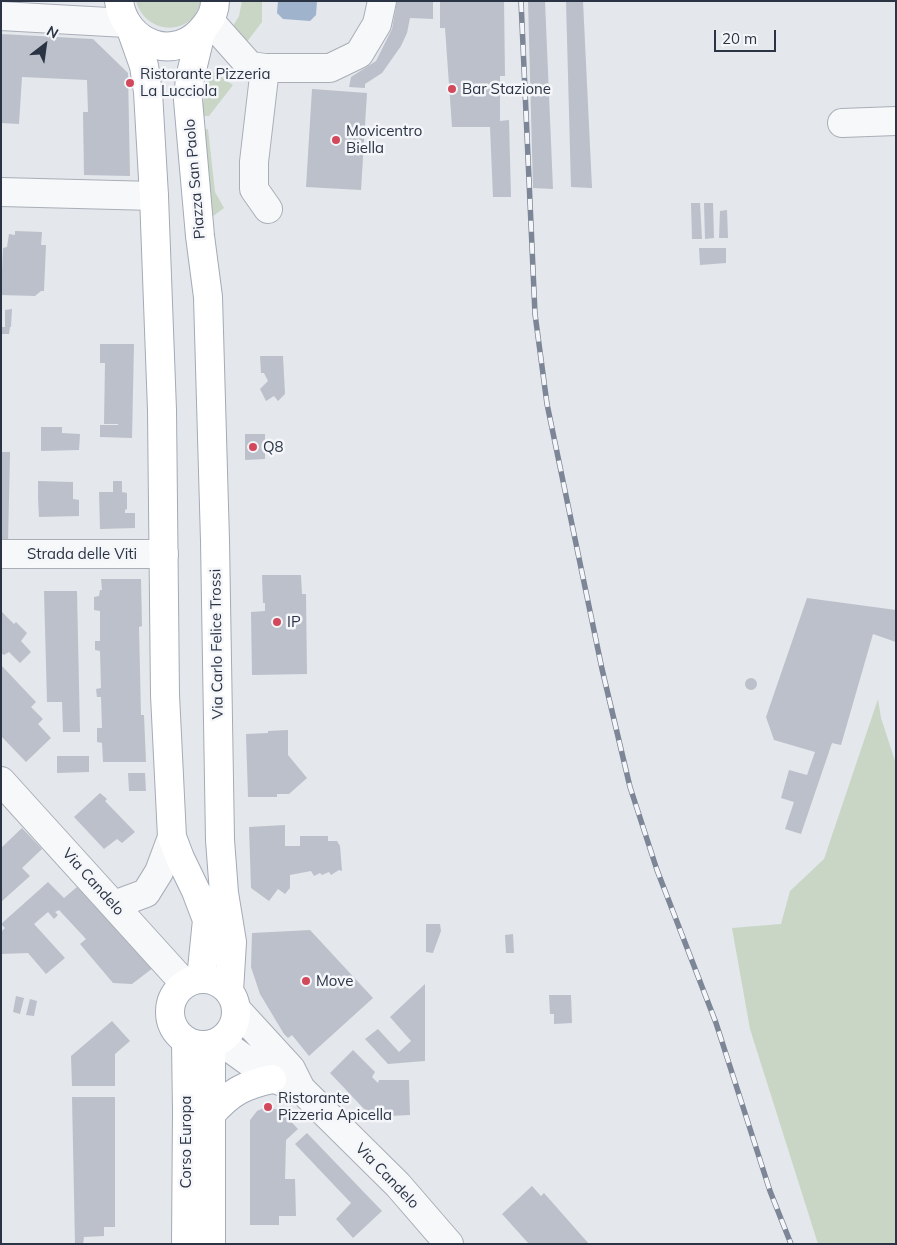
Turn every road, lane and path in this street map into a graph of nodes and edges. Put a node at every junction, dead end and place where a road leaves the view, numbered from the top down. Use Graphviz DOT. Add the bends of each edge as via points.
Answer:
graph roads {
  1 [pos="382,1"];
  2 [pos="1,16"];
  3 [pos="208,18"];
  4 [pos="125,19"];
  5 [pos="265,68"];
  6 [pos="896,121"];
  7 [pos="842,123"];
  8 [pos="1,192"];
  9 [pos="154,196"];
  10 [pos="268,209"];
  11 [pos="208,296"];
  12 [pos="1,554"];
  13 [pos="164,554"];
  14 [pos="1,781"];
  15 [pos="172,837"];
  16 [pos="114,905"];
  17 [pos="193,981"];
  18 [pos="233,1000"];
  19 [pos="206,1042"];
  20 [pos="272,1079"];
  21 [pos="301,1089"];
  22 [pos="212,1113"];
  23 [pos="186,1244"];
  24 [pos="211,1244"];
  25 [pos="449,1244"];
  1 -- 5 [label="street" via="377,24 359,54 330,68"];
  2 -- 4 [label="street"];
  3 -- 4 [label="main road" via="185,43 166,46 142,39"];
  3 -- 5 [label="street" via="250,66"];
  3 -- 11 [label="main road, Piazza San Paolo" via="190,78 188,100"];
  4 -- 9 [label="main road" via="144,66"];
  5 -- 10 [label="street" via="254,188"];
  6 -- 7 [label="street"];
  8 -- 9 [label="street"];
  9 -- 13 [label="main road"];
  11 -- 18 [label="main road, Via Carlo Felice Trossi" via="220,840 232,942"];
  12 -- 13 [label="street, Strada delle Viti"];
  13 -- 15 [label="main road" via="165,695"];
  14 -- 16 [label="street, Via Candelo"];
  15 -- 16 [label="street" via="159,872 146,892"];
  15 -- 17 [label="main road" via="207,920"];
  16 -- 17 [label="street, Via Candelo"];
  17 -- 18 [label="main road, Via Candelo" via="217,982"];
  17 -- 19 [label="main road, Via Candelo" via="172,998 170,1017 178,1035"];
  18 -- 19 [label="main road" via="236,1019 233,1028 227,1035"];
  18 -- 21 [label="street, Via Candelo" via="291,1069"];
  19 -- 20 [label="street, Via Candelo"];
  19 -- 22 [label="main road, Corso Europa"];
  19 -- 23 [label="main road, Corso Europa" via="187,1112"];
  20 -- 21 [label="street, Via Candelo"];
  20 -- 22 [label="main road" via="251,1083 238,1090"];
  21 -- 25 [label="street, Via Candelo" via="398,1185"];
  22 -- 24 [label="main road, Corso Europa"];
}
